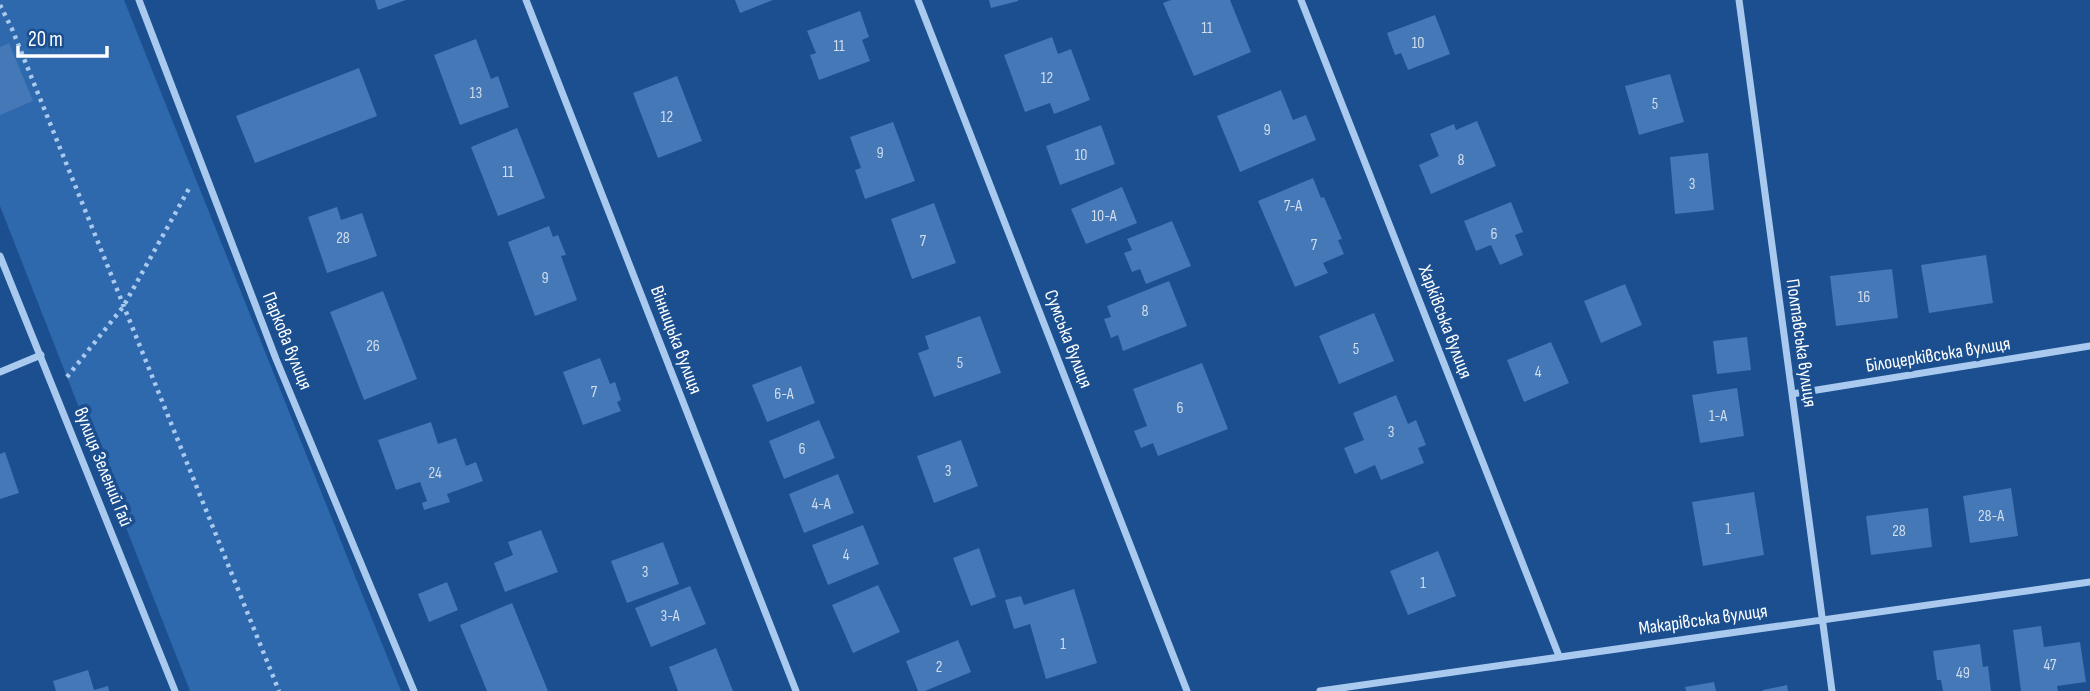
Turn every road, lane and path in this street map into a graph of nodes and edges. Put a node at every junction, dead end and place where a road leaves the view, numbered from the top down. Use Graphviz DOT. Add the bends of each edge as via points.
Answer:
graph roads {
  1 [pos="139,0"];
  2 [pos="526,0"];
  3 [pos="918,0"];
  4 [pos="1301,0"];
  5 [pos="1739,0"];
  6 [pos="0,5"];
  7 [pos="202,165"];
  8 [pos="0,256"];
  9 [pos="123,307"];
  10 [pos="2090,346"];
  11 [pos="41,355"];
  12 [pos="0,372"];
  13 [pos="56,391"];
  14 [pos="1792,394"];
  15 [pos="2090,582"];
  16 [pos="1822,619"];
  17 [pos="1559,656"];
  18 [pos="175,691"];
  19 [pos="279,691"];
  20 [pos="414,691"];
  21 [pos="796,691"];
  22 [pos="1187,691"];
  23 [pos="1320,691"];
  24 [pos="1832,691"];
  1 -- 7 [label="street, Паркова вулиця"];
  2 -- 21 [label="street, Вінницька вулиця"];
  3 -- 22 [label="street, Сумська вулиця"];
  4 -- 17 [label="street, Харківська вулиця"];
  5 -- 14 [label="street, Полтавська вулиця"];
  6 -- 9 [label="path"];
  7 -- 9 [label="path"];
  7 -- 20 [label="street, Паркова вулиця" via="276,359"];
  8 -- 11 [label="street, вулиця Зелений Гай"];
  9 -- 13 [label="path"];
  9 -- 19 [label="path"];
  10 -- 14 [label="street, Білоцерківська вулиця"];
  11 -- 12 [label="street"];
  11 -- 13 [label="street, вулиця Зелений Гай"];
  13 -- 18 [label="street, вулиця Зелений Гай"];
  14 -- 16 [label="street, Полтавська вулиця"];
  15 -- 16 [label="street, Макарівська вулиця"];
  16 -- 17 [label="street, Макарівська вулиця"];
  16 -- 24 [label="street, Полтавська вулиця"];
  17 -- 23 [label="street, Макарівська вулиця"];
}
